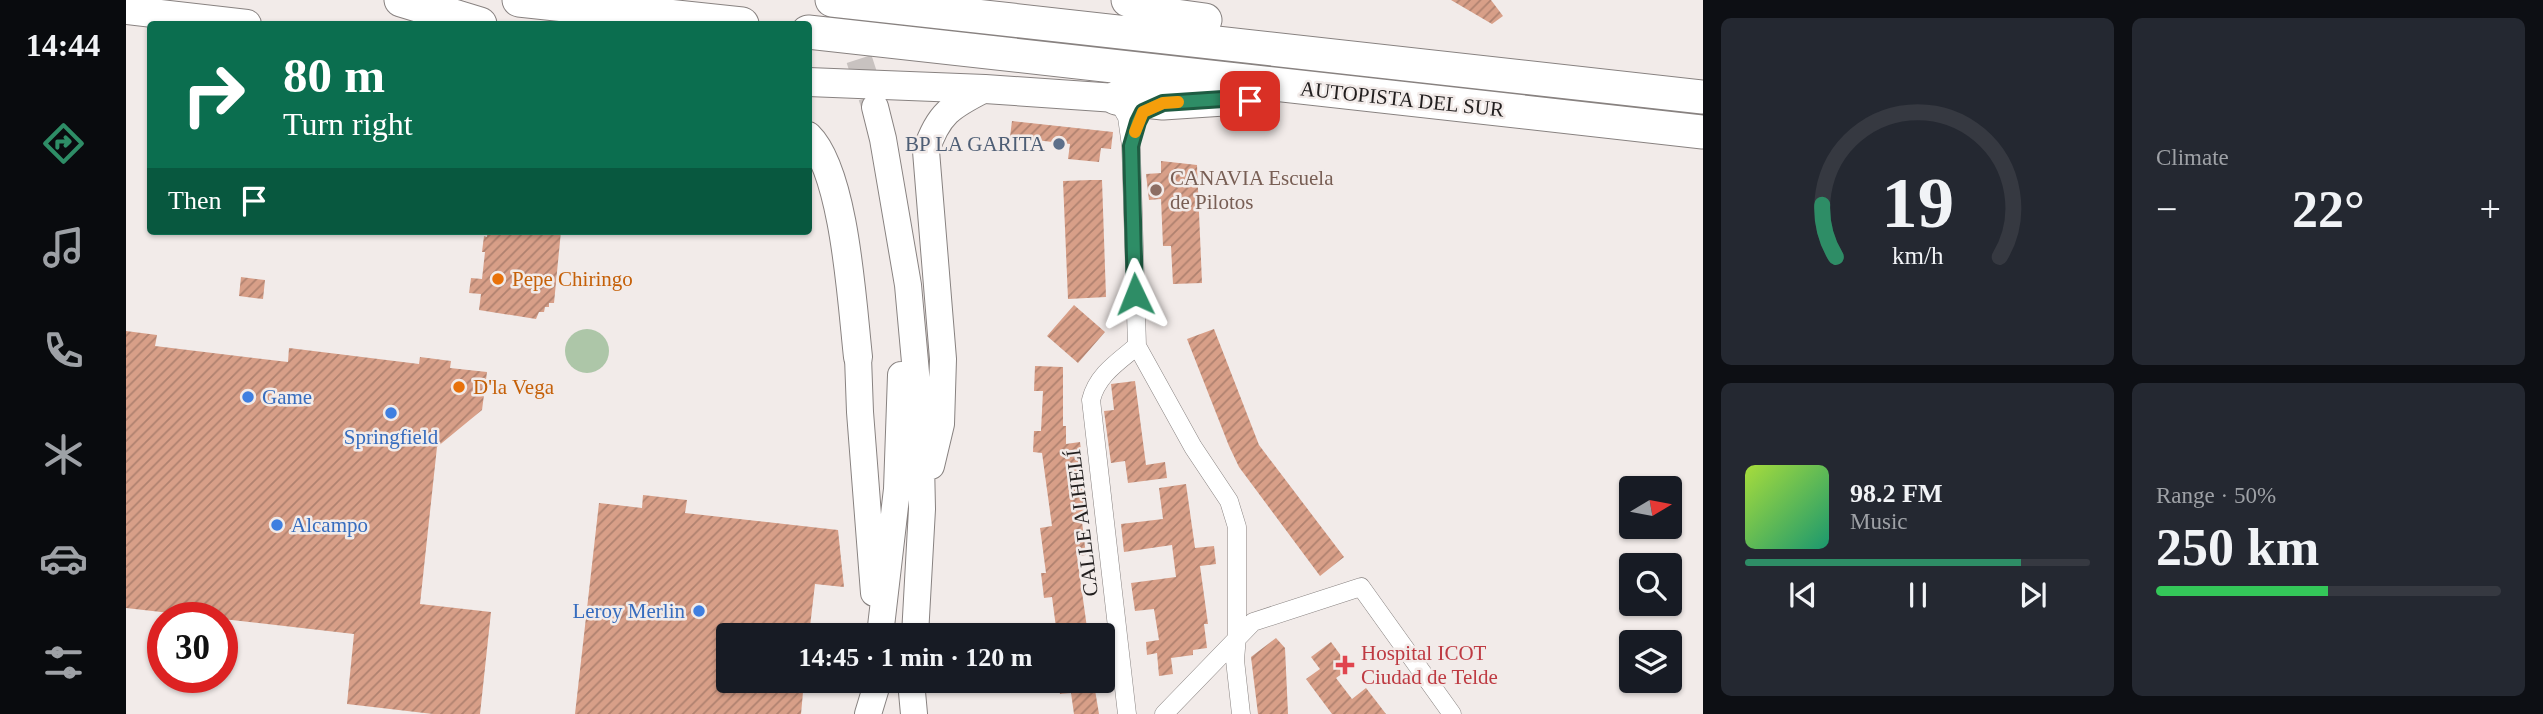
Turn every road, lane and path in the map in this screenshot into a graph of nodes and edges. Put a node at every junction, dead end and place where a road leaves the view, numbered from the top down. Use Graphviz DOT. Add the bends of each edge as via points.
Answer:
graph roads {
  1 [pos="401,0"];
  2 [pos="519,0"];
  3 [pos="832,0"];
  4 [pos="1128,0"];
  5 [pos="126,10"];
  6 [pos="217,21"];
  7 [pos="470,21"];
  8 [pos="714,21"];
  9 [pos="126,25"];
  10 [pos="147,25"];
  11 [pos="812,32"];
  12 [pos="812,82"];
  13 [pos="985,89"];
  14 [pos="1703,89"];
  15 [pos="1703,97"];
  16 [pos="1116,98"];
  17 [pos="1163,103"];
  18 [pos="875,107"];
  19 [pos="1703,132"];
  20 [pos="812,140"];
  21 [pos="1703,140"];
  22 [pos="1131,146"];
  23 [pos="892,202"];
  24 [pos="1137,346"];
  25 [pos="858,357"];
  26 [pos="922,509"];
  27 [pos="878,623"];
  28 [pos="880,623"];
  29 [pos="916,623"];
  30 [pos="1237,636"];
  31 [pos="874,693"];
  32 [pos="912,693"];
  33 [pos="867,714"];
  34 [pos="914,714"];
  35 [pos="1127,714"];
  36 [pos="1164,714"];
  37 [pos="1241,714"];
  38 [pos="1452,714"];
  1 -- 7 [label="highway"];
  2 -- 8 [label="highway"];
  3 -- 15 [label="highway, AUTOPISTA DEL SUR"];
  4 -- 14 [label="highway" via="1160,14 1606,70"];
  5 -- 6 [label="main road"];
  9 -- 10 [label="street"];
  11 -- 19 [label="highway, AUTOPISTA DEL SUR"];
  12 -- 13 [label="main road"];
  13 -- 16 [label="main road"];
  13 -- 26 [label="street" via="948,109 926,151 943,359 941,424"];
  16 -- 17 [label="highway"];
  16 -- 22 [label="street" via="1127,117"];
  17 -- 21 [label="highway" via="1223,99 1596,136"];
  17 -- 22 [label="street" via="1143,112"];
  18 -- 23 [label="street"];
  20 -- 25 [label="main road" via="834,183"];
  22 -- 24 [label="street"];
  23 -- 26 [label="street" via="915,355"];
  23 -- 28 [label="street" via="900,291 902,401 897,489"];
  24 -- 30 [label="street" via="1229,501 1237,527"];
  24 -- 35 [label="street, CALLE ALHELÍ" via="1102,376 1091,400"];
  25 -- 27 [label="street"];
  26 -- 29 [label="street"];
  30 -- 36 [label="street"];
  30 -- 37 [label="street"];
  30 -- 38 [label="street" via="1253,622 1362,587"];
  31 -- 33 [label="street"];
  32 -- 34 [label="street"];
}
